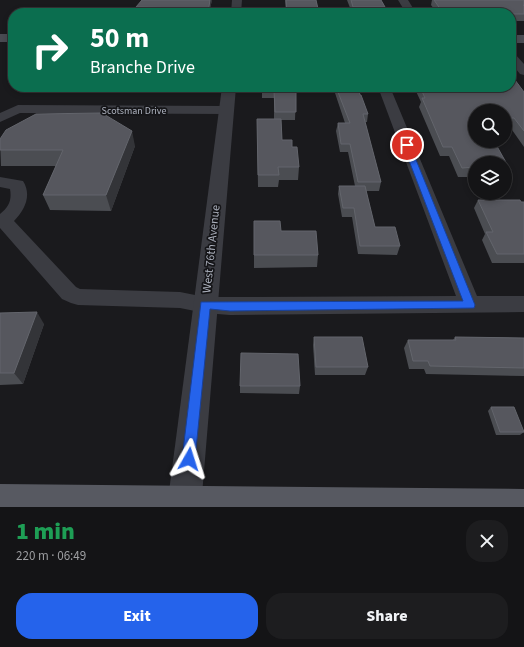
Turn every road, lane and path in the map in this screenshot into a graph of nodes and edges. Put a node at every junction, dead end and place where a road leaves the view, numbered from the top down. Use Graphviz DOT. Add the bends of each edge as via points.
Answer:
graph roads {
  1 [pos="516,62"];
  2 [pos="524,71"];
  3 [pos="228,92"];
  4 [pos="386,92"];
  5 [pos="226,110"];
  6 [pos="0,118"];
  7 [pos="0,182"];
  8 [pos="2,221"];
  9 [pos="524,304"];
  10 [pos="205,305"];
  11 [pos="470,305"];
  12 [pos="0,500"];
  13 [pos="184,505"];
  14 [pos="524,506"];
  1 -- 2 [label="street"];
  3 -- 5 [label="street, West 76th Avenue"];
  4 -- 11 [label="street"];
  5 -- 6 [label="street, Scotsman Drive" via="18,109"];
  5 -- 10 [label="street, West 76th Avenue"];
  7 -- 8 [label="street" via="17,185 20,192 19,202 13,212"];
  8 -- 10 [label="street" via="69,293 78,297 180,300"];
  9 -- 11 [label="street"];
  10 -- 11 [label="street"];
  10 -- 13 [label="street, West 76th Avenue"];
  12 -- 13 [label="main road"];
  13 -- 14 [label="main road"];
}
